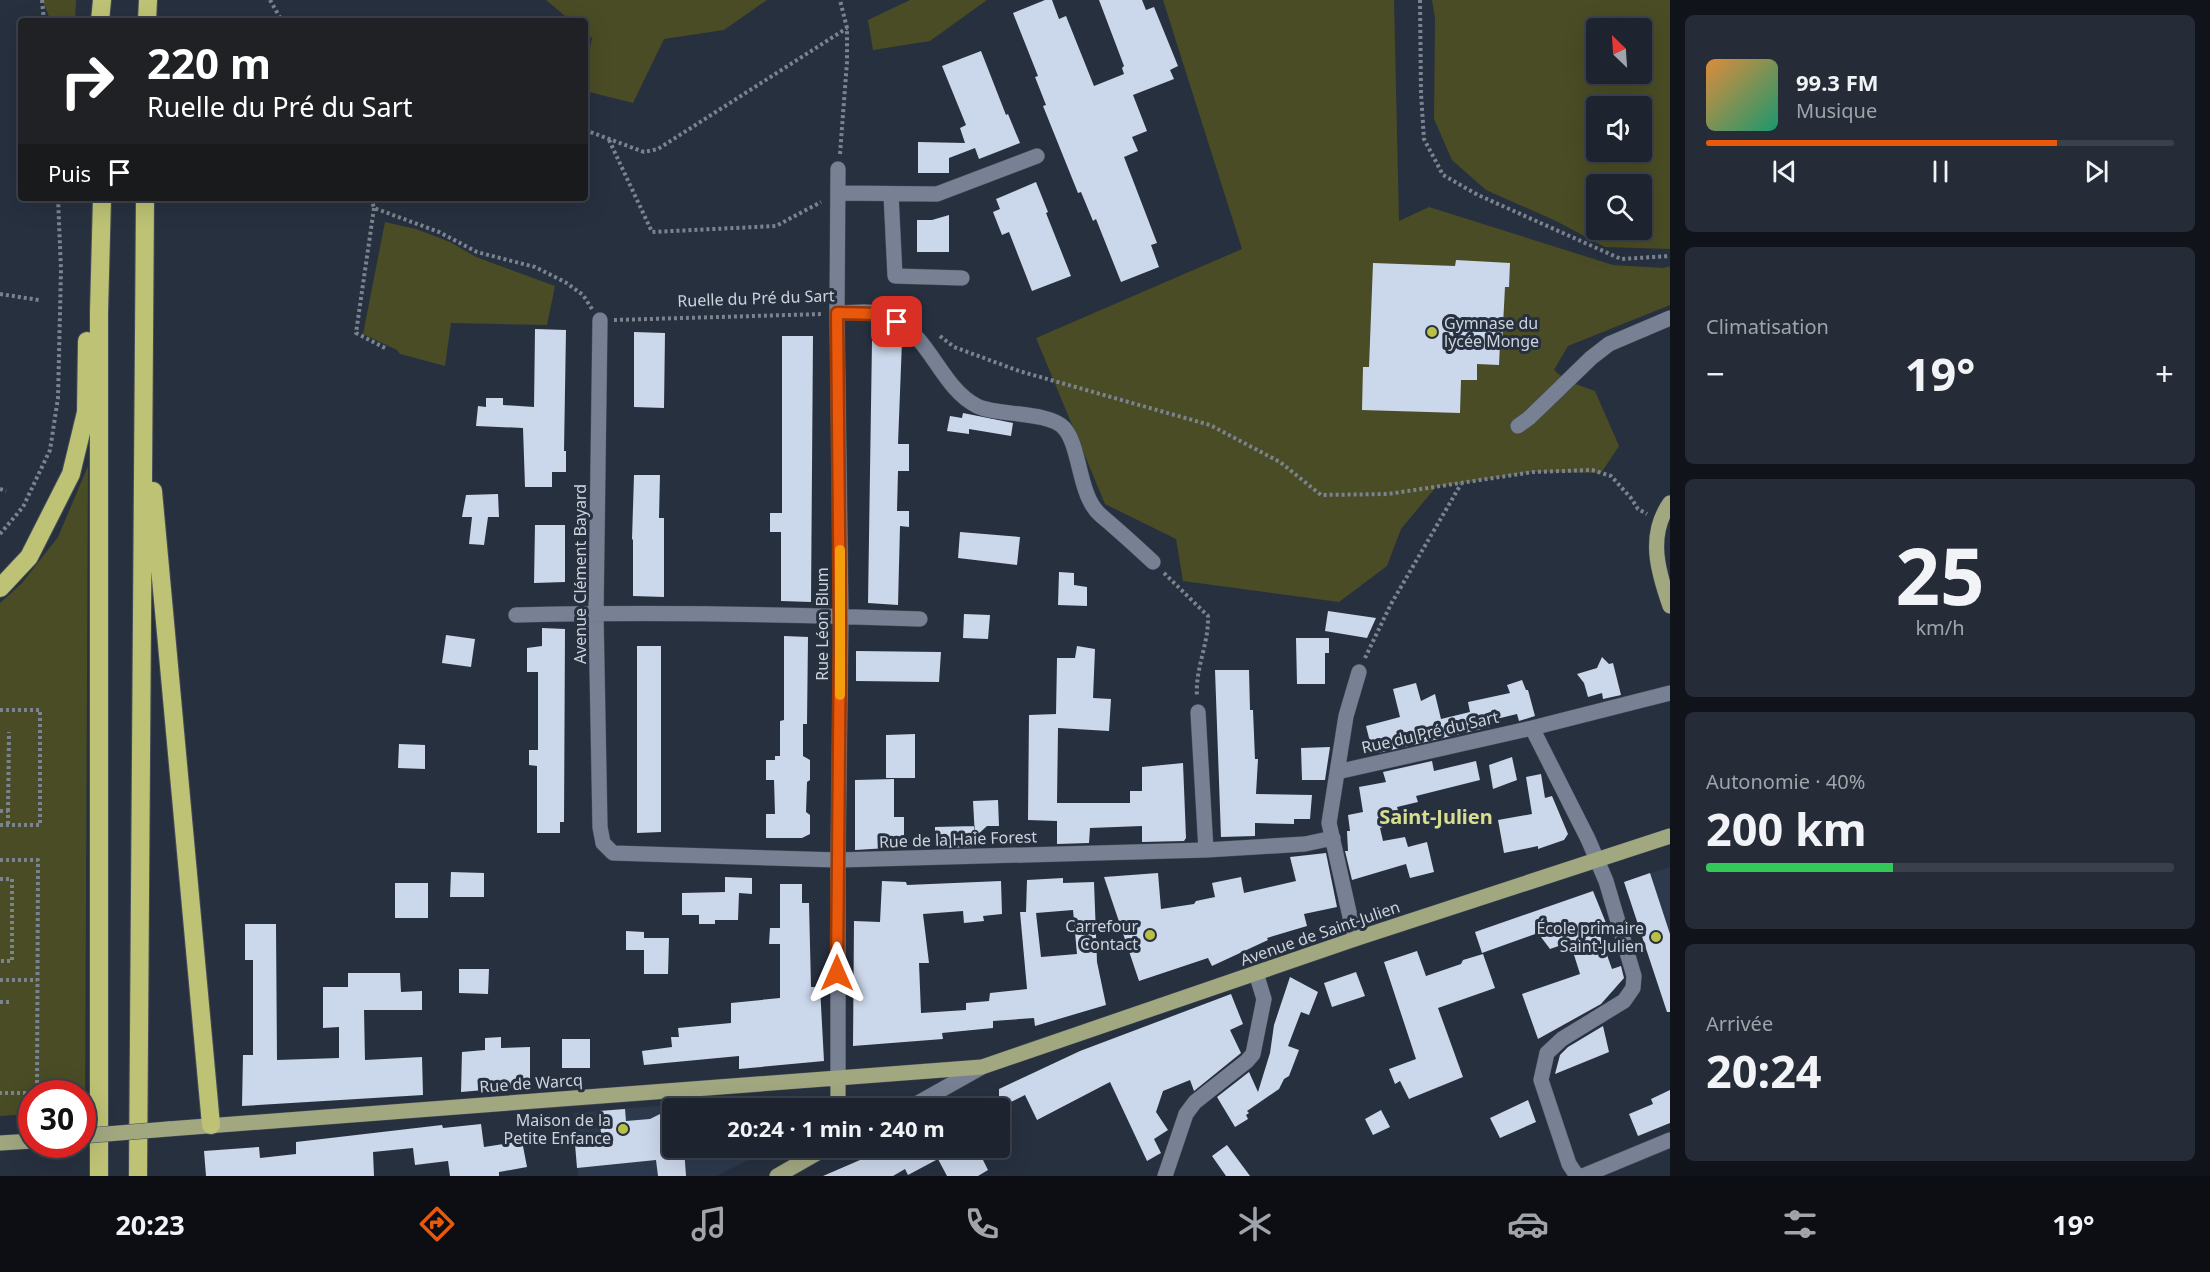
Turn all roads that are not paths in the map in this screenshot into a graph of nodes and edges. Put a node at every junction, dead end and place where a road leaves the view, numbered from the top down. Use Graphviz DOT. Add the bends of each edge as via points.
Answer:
graph roads {
  1 [pos="103,0"];
  2 [pos="148,0"];
  3 [pos="102,18"];
  4 [pos="147,18"];
  5 [pos="1037,156"];
  6 [pos="838,169"];
  7 [pos="838,193"];
  8 [pos="891,194"];
  9 [pos="90,201"];
  10 [pos="102,201"];
  11 [pos="145,201"];
  12 [pos="962,278"];
  13 [pos="144,297"];
  14 [pos="837,313"];
  15 [pos="1670,318"];
  16 [pos="600,320"];
  17 [pos="1518,426"];
  18 [pos="1670,504"];
  19 [pos="1153,562"];
  20 [pos="0,588"];
  21 [pos="1670,606"];
  22 [pos="596,614"];
  23 [pos="516,615"];
  24 [pos="840,616"];
  25 [pos="920,619"];
  26 [pos="1359,672"];
  27 [pos="1670,693"];
  28 [pos="1198,712"];
  29 [pos="1532,728"];
  30 [pos="1337,772"];
  31 [pos="600,827"];
  32 [pos="1670,836"];
  33 [pos="1333,838"];
  34 [pos="1206,850"];
  35 [pos="838,860"];
  36 [pos="1596,860"];
  37 [pos="1355,939"];
  38 [pos="1256,973"];
  39 [pos="982,1068"];
  40 [pos="838,1078"];
  41 [pos="838,1098"];
  42 [pos="927,1098"];
  43 [pos="211,1125"];
  44 [pos="96,1135"];
  45 [pos="1670,1140"];
  46 [pos="18,1142"];
  47 [pos="0,1143"];
  48 [pos="810,1158"];
  49 [pos="99,1176"];
  50 [pos="138,1176"];
  51 [pos="777,1176"];
  52 [pos="1165,1176"];
  53 [pos="1577,1176"];
  54 [pos="1583,1176"];
  1 -- 3 [label="highway"];
  2 -- 4 [label="highway"];
  5 -- 8 [label="street" via="937,194"];
  6 -- 7 [label="street, Rue Léon Blum"];
  7 -- 8 [label="street"];
  7 -- 14 [label="street, Rue Léon Blum"];
  8 -- 12 [label="street" via="895,276"];
  9 -- 20 [label="highway" via="84,422 71,474 29,557"];
  10 -- 49 [label="highway"];
  11 -- 13 [label="highway"];
  13 -- 43 [label="highway" via="154,505"];
  13 -- 50 [label="highway"];
  14 -- 19 [label="street, Ruelle du Pré du Sart" via="882,314 922,341 961,395 978,406 1045,418 1064,428 1095,509"];
  14 -- 24 [label="street, Rue Léon Blum"];
  15 -- 17 [label="street" via="1609,344"];
  16 -- 22 [label="street, Avenue Clément Bayard"];
  18 -- 21 [label="main road" via="1655,536 1661,581"];
  22 -- 23 [label="street"];
  22 -- 24 [label="street"];
  22 -- 31 [label="street, Avenue Clément Bayard"];
  24 -- 25 [label="street"];
  24 -- 35 [label="street, Rue Léon Blum"];
  26 -- 30 [label="street, Rue du Pré du Sart" via="1346,716"];
  27 -- 29 [label="street, Rue du Pré du Sart"];
  28 -- 34 [label="street"];
  29 -- 30 [label="street, Rue du Pré du Sart"];
  29 -- 36 [label="street"];
  30 -- 33 [label="street, Rue du Pré du Sart" via="1329,823"];
  31 -- 35 [label="street, Rue de la Haie Forest" via="603,843 614,853"];
  32 -- 36 [label="main road, Avenue de Saint-Julien"];
  33 -- 34 [label="street, Rue de la Haie Forest" via="1305,844"];
  33 -- 37 [label="street, Rue du Pré du Sart"];
  34 -- 35 [label="street, Rue de la Haie Forest"];
  35 -- 40 [label="street, Rue Léon Blum"];
  36 -- 37 [label="main road, Avenue de Saint-Julien"];
  36 -- 53 [label="street" via="1606,881 1634,976 1634,988 1624,1001 1562,1039 1547,1053 1541,1080 1569,1164"];
  37 -- 38 [label="main road, Avenue de Saint-Julien"];
  38 -- 39 [label="main road, Avenue de Saint-Julien"];
  38 -- 52 [label="street" via="1264,999 1253,1054 1186,1114"];
  39 -- 40 [label="main road, Rue de Warcq"];
  39 -- 42 [label="street"];
  40 -- 41 [label="main road"];
  40 -- 43 [label="main road, Rue de Warcq"];
  43 -- 44 [label="main road, Rue de Warcq, bridge"];
  45 -- 54 [label="street"];
  46 -- 47 [label="main road"];
  48 -- 51 [label="main road"];
}
